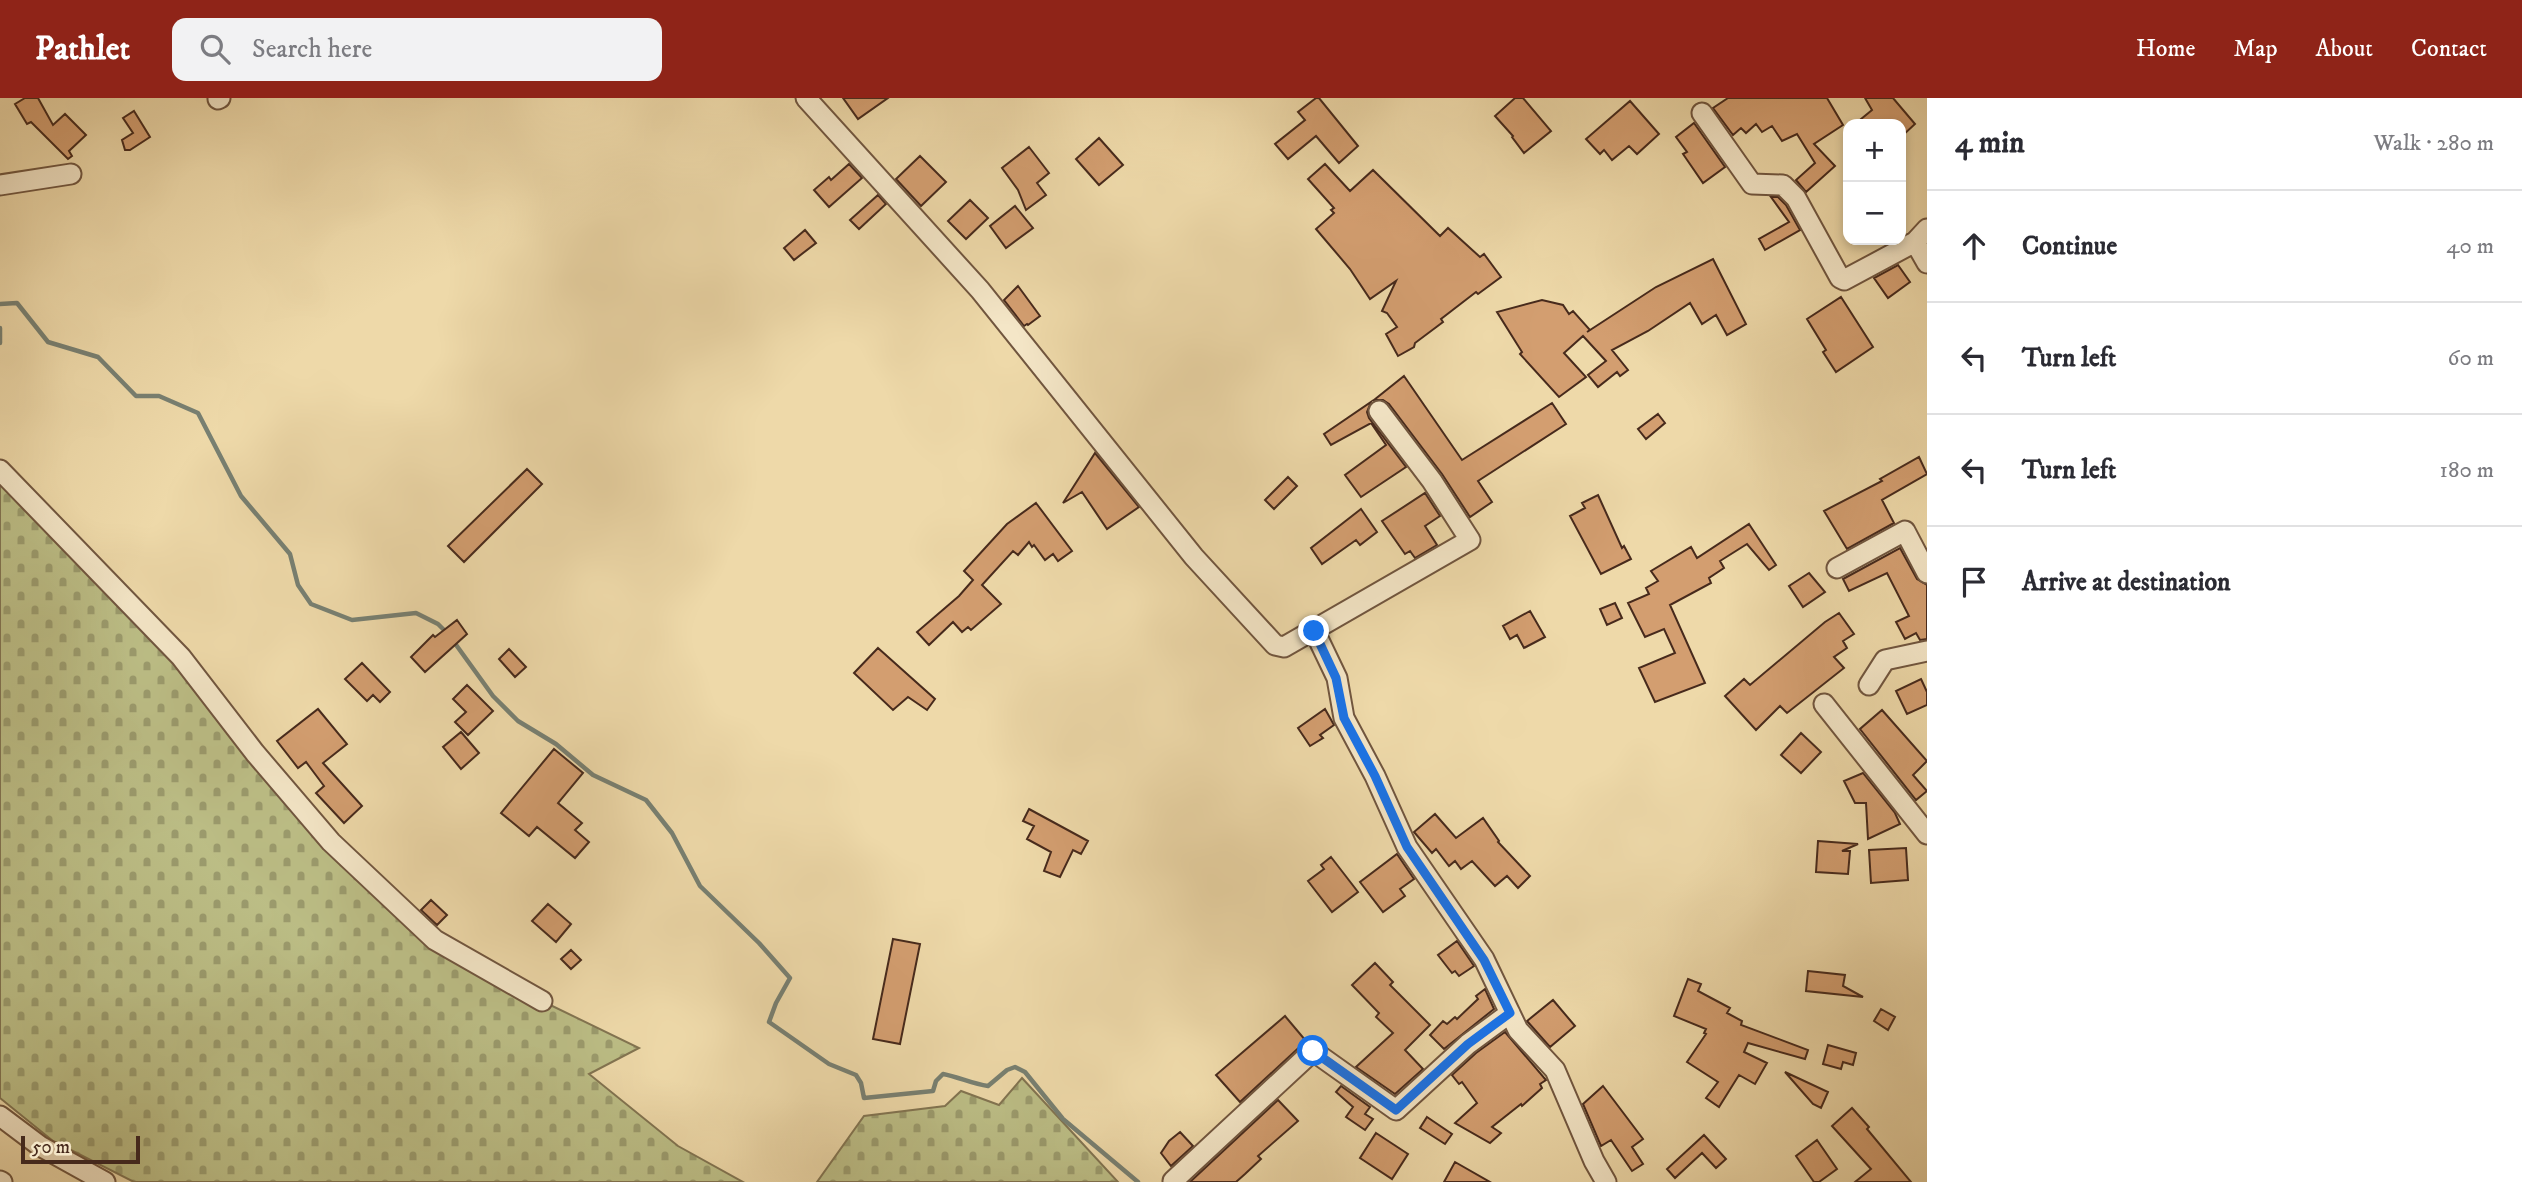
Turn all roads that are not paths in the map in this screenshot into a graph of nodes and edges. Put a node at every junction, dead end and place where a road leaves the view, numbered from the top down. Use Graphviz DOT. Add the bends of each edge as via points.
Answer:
graph roads {
  1 [pos="806,98"];
  2 [pos="1702,113"];
  3 [pos="71,174"];
  4 [pos="0,185"];
  5 [pos="1921,235"];
  6 [pos="1927,262"];
  7 [pos="1379,411"];
  8 [pos="0,470"];
  9 [pos="1837,568"];
  10 [pos="1927,573"];
  11 [pos="1314,631"];
  12 [pos="1927,650"];
  13 [pos="1869,685"];
  14 [pos="1824,704"];
  15 [pos="1927,834"];
  16 [pos="542,1001"];
  17 [pos="1510,1013"];
  18 [pos="0,1116"];
  19 [pos="1173,1181"];
  20 [pos="105,1182"];
  21 [pos="1606,1182"];
  1 -- 11 [label="street" via="980,290 1194,557 1275,645 1284,648"];
  2 -- 5 [label="street" via="1752,184 1783,185 1796,198 1840,278 1844,280"];
  3 -- 4 [label="street"];
  5 -- 6 [label="street"];
  7 -- 11 [label="street" via="1470,540"];
  8 -- 16 [label="street" via="181,657 255,753 341,851 435,940"];
  9 -- 10 [label="street" via="1905,531"];
  11 -- 17 [label="street" via="1336,678 1344,718 1407,847 1484,960"];
  12 -- 13 [label="street" via="1885,660"];
  14 -- 15 [label="street"];
  17 -- 19 [label="street" via="1468,1044 1396,1110 1313,1051"];
  17 -- 21 [label="street" via="1518,1030 1555,1070"];
  18 -- 20 [label="street" via="40,1146"];
}
